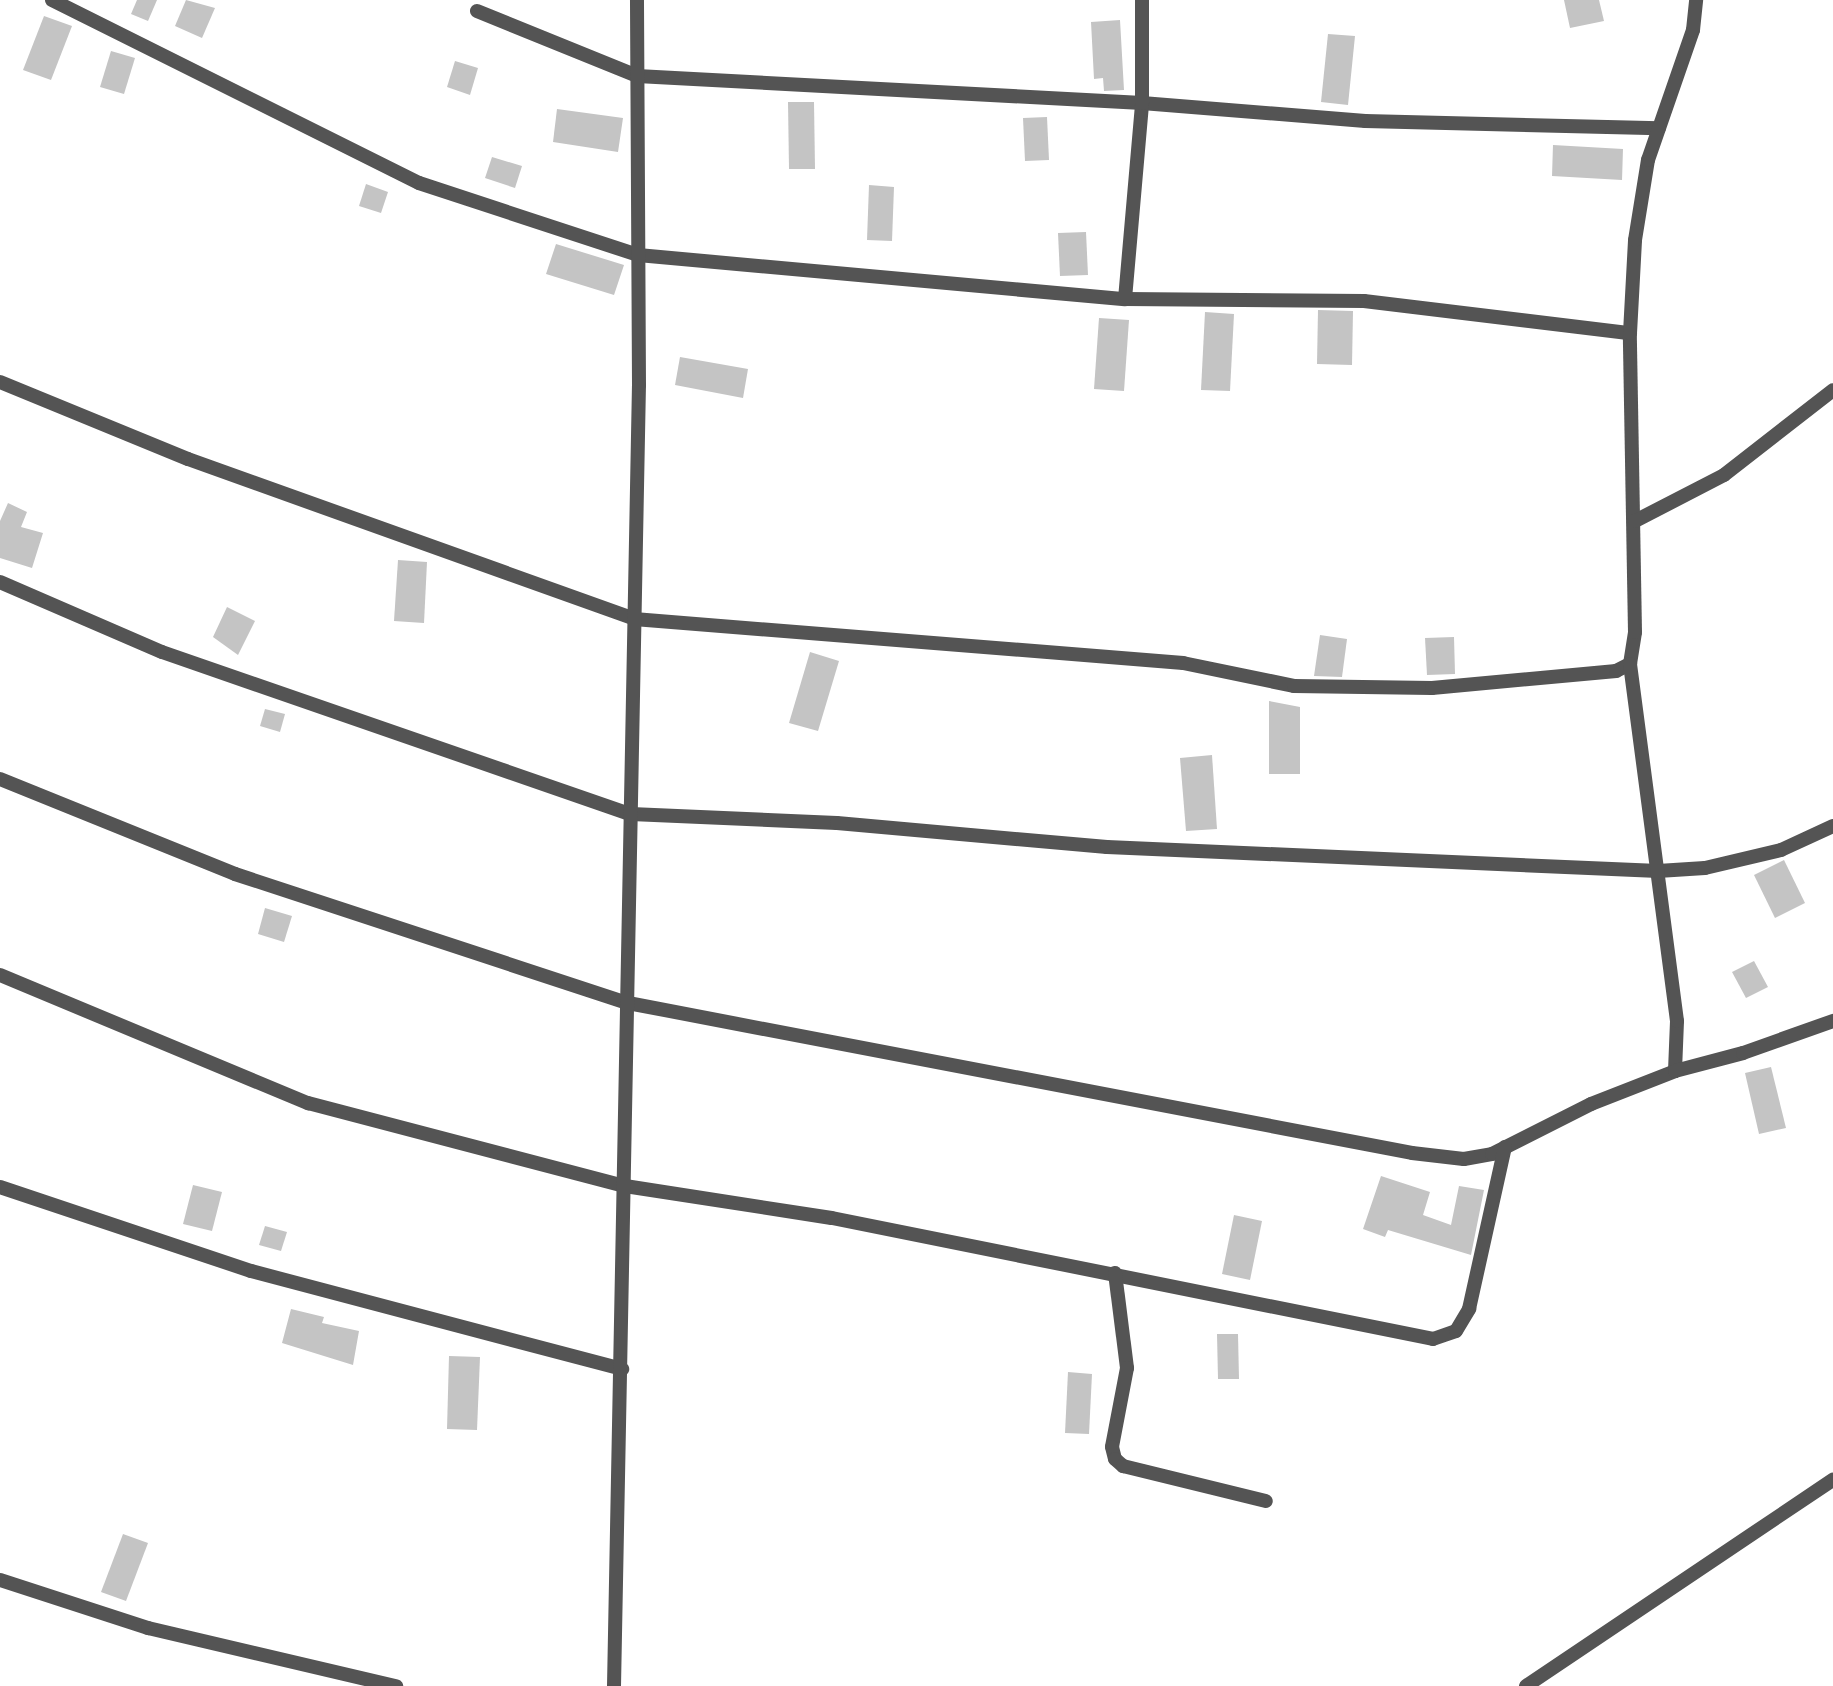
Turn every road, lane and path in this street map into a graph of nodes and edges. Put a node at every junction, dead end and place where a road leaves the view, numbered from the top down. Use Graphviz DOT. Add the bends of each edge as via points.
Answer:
graph roads {
  1 [pos="52,0"];
  2 [pos="637,0"];
  3 [pos="1142,0"];
  4 [pos="1696,0"];
  5 [pos="477,11"];
  6 [pos="637,76"];
  7 [pos="1142,103"];
  8 [pos="1659,128"];
  9 [pos="638,255"];
  10 [pos="1125,299"];
  11 [pos="1630,333"];
  12 [pos="0,382"];
  13 [pos="1833,390"];
  14 [pos="1635,521"];
  15 [pos="0,582"];
  16 [pos="634,619"];
  17 [pos="1630,664"];
  18 [pos="0,779"];
  19 [pos="631,814"];
  20 [pos="1833,826"];
  21 [pos="1658,871"];
  22 [pos="0,975"];
  23 [pos="628,1003"];
  24 [pos="1833,1021"];
  25 [pos="1675,1071"];
  26 [pos="1505,1147"];
  27 [pos="625,1186"];
  28 [pos="0,1187"];
  29 [pos="1115,1273"];
  30 [pos="622,1369"];
  31 [pos="1833,1480"];
  32 [pos="1266,1501"];
  33 [pos="0,1580"];
  34 [pos="396,1686"];
  35 [pos="614,1686"];
  36 [pos="1526,1686"];
  1 -- 9 [label="street" via="419,183"];
  2 -- 6 [label="street"];
  3 -- 7 [label="street"];
  4 -- 8 [label="street" via="1693,30"];
  5 -- 6 [label="street"];
  6 -- 7 [label="street"];
  6 -- 9 [label="street"];
  7 -- 8 [label="street" via="1365,121"];
  7 -- 10 [label="street"];
  8 -- 11 [label="street" via="1648,160 1635,240"];
  9 -- 10 [label="street"];
  9 -- 16 [label="street"];
  10 -- 11 [label="street" via="1364,301"];
  11 -- 14 [label="street"];
  12 -- 16 [label="street" via="188,459"];
  13 -- 14 [label="street" via="1724,475"];
  14 -- 17 [label="street" via="1635,632"];
  15 -- 19 [label="street" via="162,652"];
  16 -- 17 [label="street" via="1183,663 1294,685 1432,688 1603,674"];
  16 -- 19 [label="street"];
  17 -- 21 [label="street"];
  18 -- 23 [label="street" via="235,874"];
  19 -- 21 [label="street" via="837,823 1107,847"];
  19 -- 23 [label="street"];
  20 -- 21 [label="street" via="1781,850 1705,868"];
  21 -- 25 [label="street" via="1677,1021"];
  22 -- 27 [label="street" via="309,1103"];
  23 -- 26 [label="street" via="1412,1153 1464,1159"];
  23 -- 27 [label="street"];
  24 -- 25 [label="street"];
  25 -- 26 [label="street" via="1591,1104"];
  26 -- 29 [label="street" via="1469,1309 1456,1331 1446,1337 1388,1332"];
  27 -- 29 [label="street" via="832,1218"];
  27 -- 30 [label="street"];
  28 -- 30 [label="street" via="251,1271"];
  29 -- 32 [label="street" via="1127,1367 1112,1447 1115,1459 1123,1466"];
  30 -- 35 [label="street"];
  31 -- 36 [label="street"];
  33 -- 34 [label="street" via="148,1629"];
}
